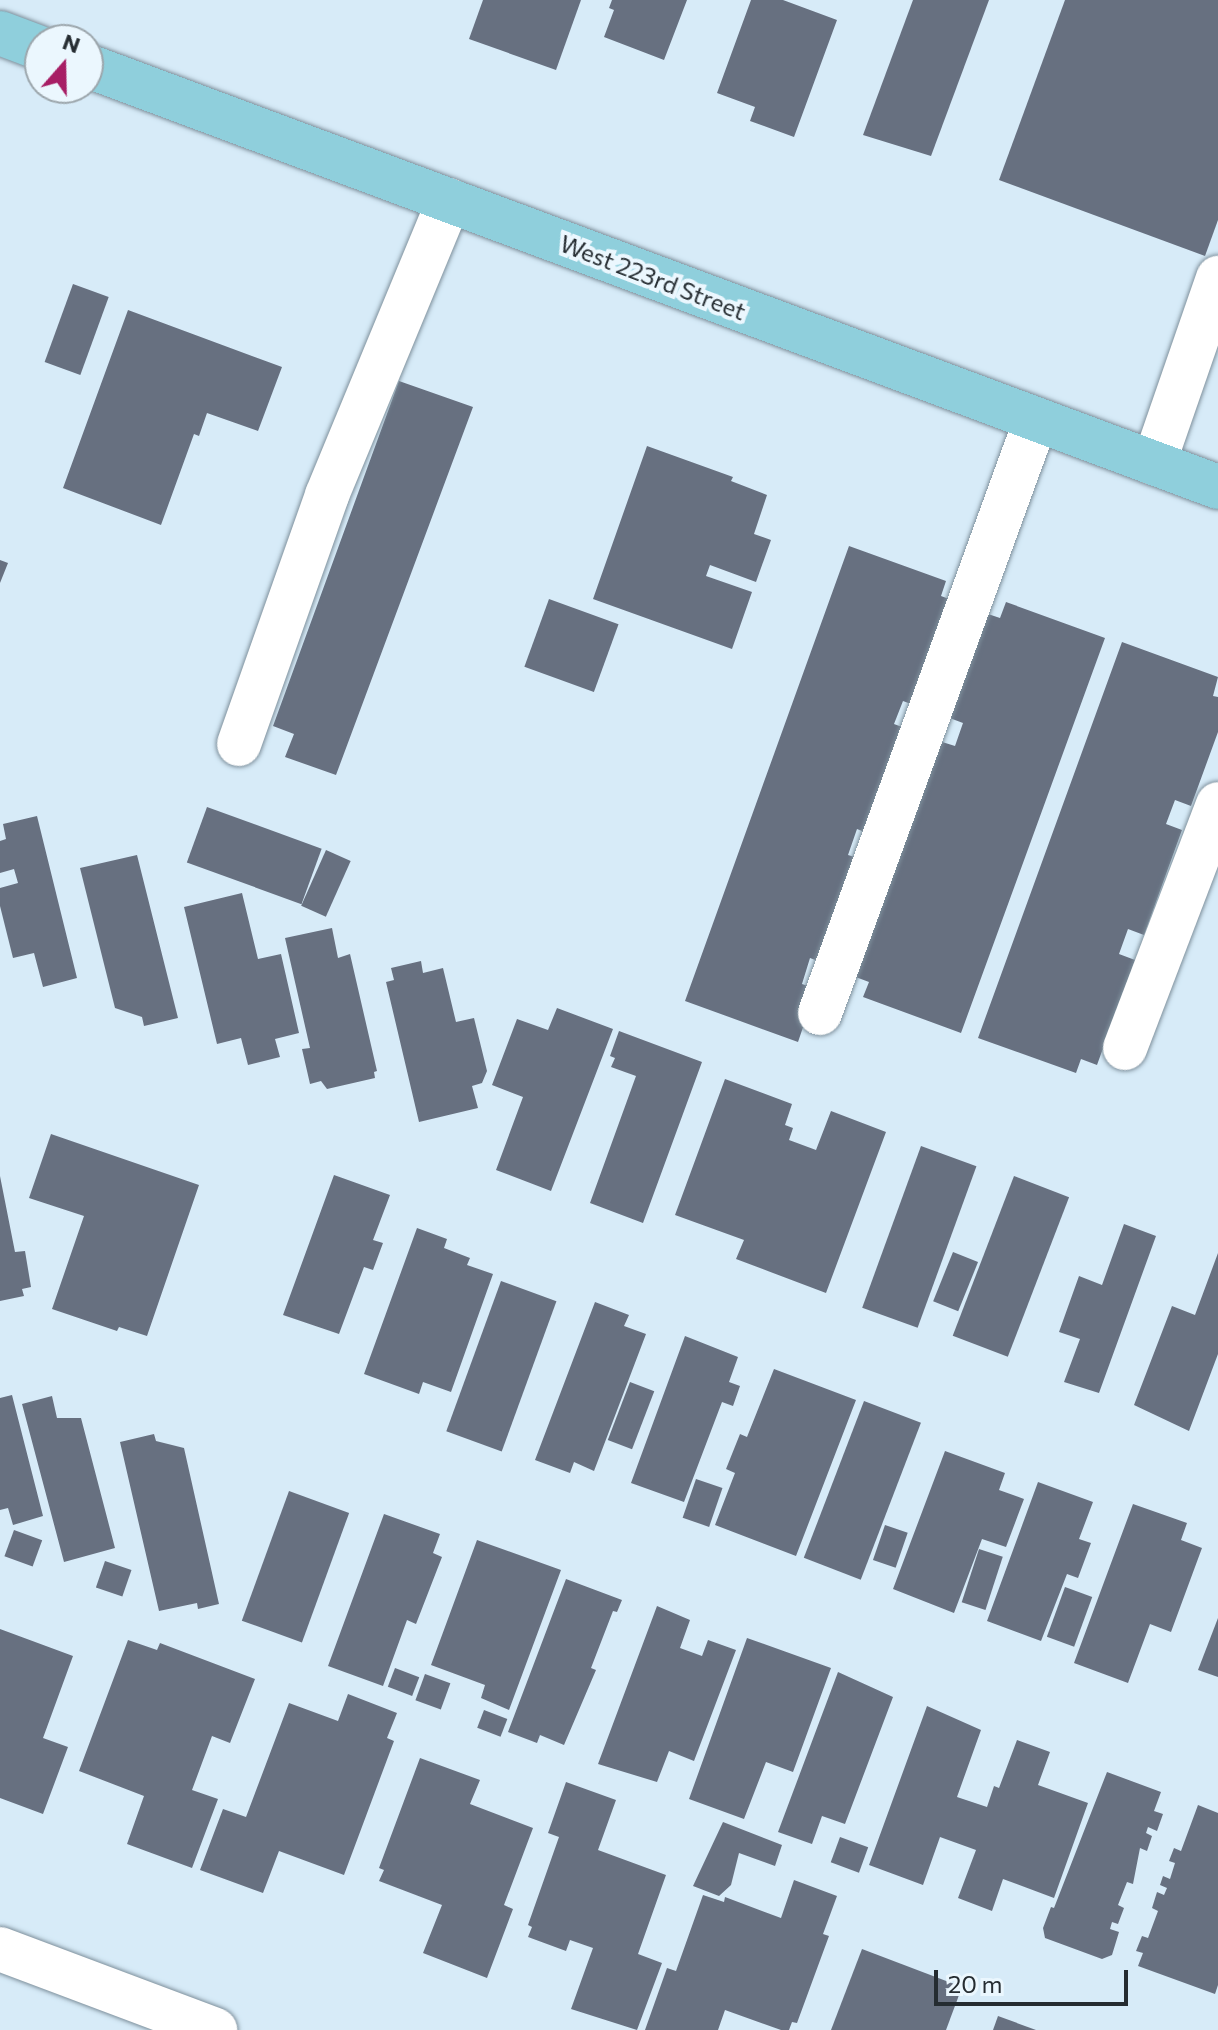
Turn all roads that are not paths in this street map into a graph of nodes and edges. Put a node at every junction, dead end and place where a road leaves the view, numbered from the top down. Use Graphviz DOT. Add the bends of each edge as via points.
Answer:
graph roads {
  1 [pos="0,33"];
  2 [pos="24,42"];
  3 [pos="104,72"];
  4 [pos="449,200"];
  5 [pos="1218,278"];
  6 [pos="1036,420"];
  7 [pos="1154,463"];
  8 [pos="1218,487"];
  9 [pos="239,744"];
  10 [pos="1218,804"];
  11 [pos="820,1013"];
  12 [pos="1125,1048"];
  13 [pos="0,1949"];
  14 [pos="215,2030"];
  1 -- 2 [label="main road"];
  3 -- 4 [label="main road, West 223rd Street"];
  4 -- 6 [label="main road, West 223rd Street"];
  4 -- 9 [label="street" via="327,495"];
  5 -- 7 [label="street"];
  6 -- 7 [label="main road, West 223rd Street"];
  6 -- 11 [label="street"];
  7 -- 8 [label="main road, West 223rd Street"];
  10 -- 12 [label="street"];
  13 -- 14 [label="street"];
}
